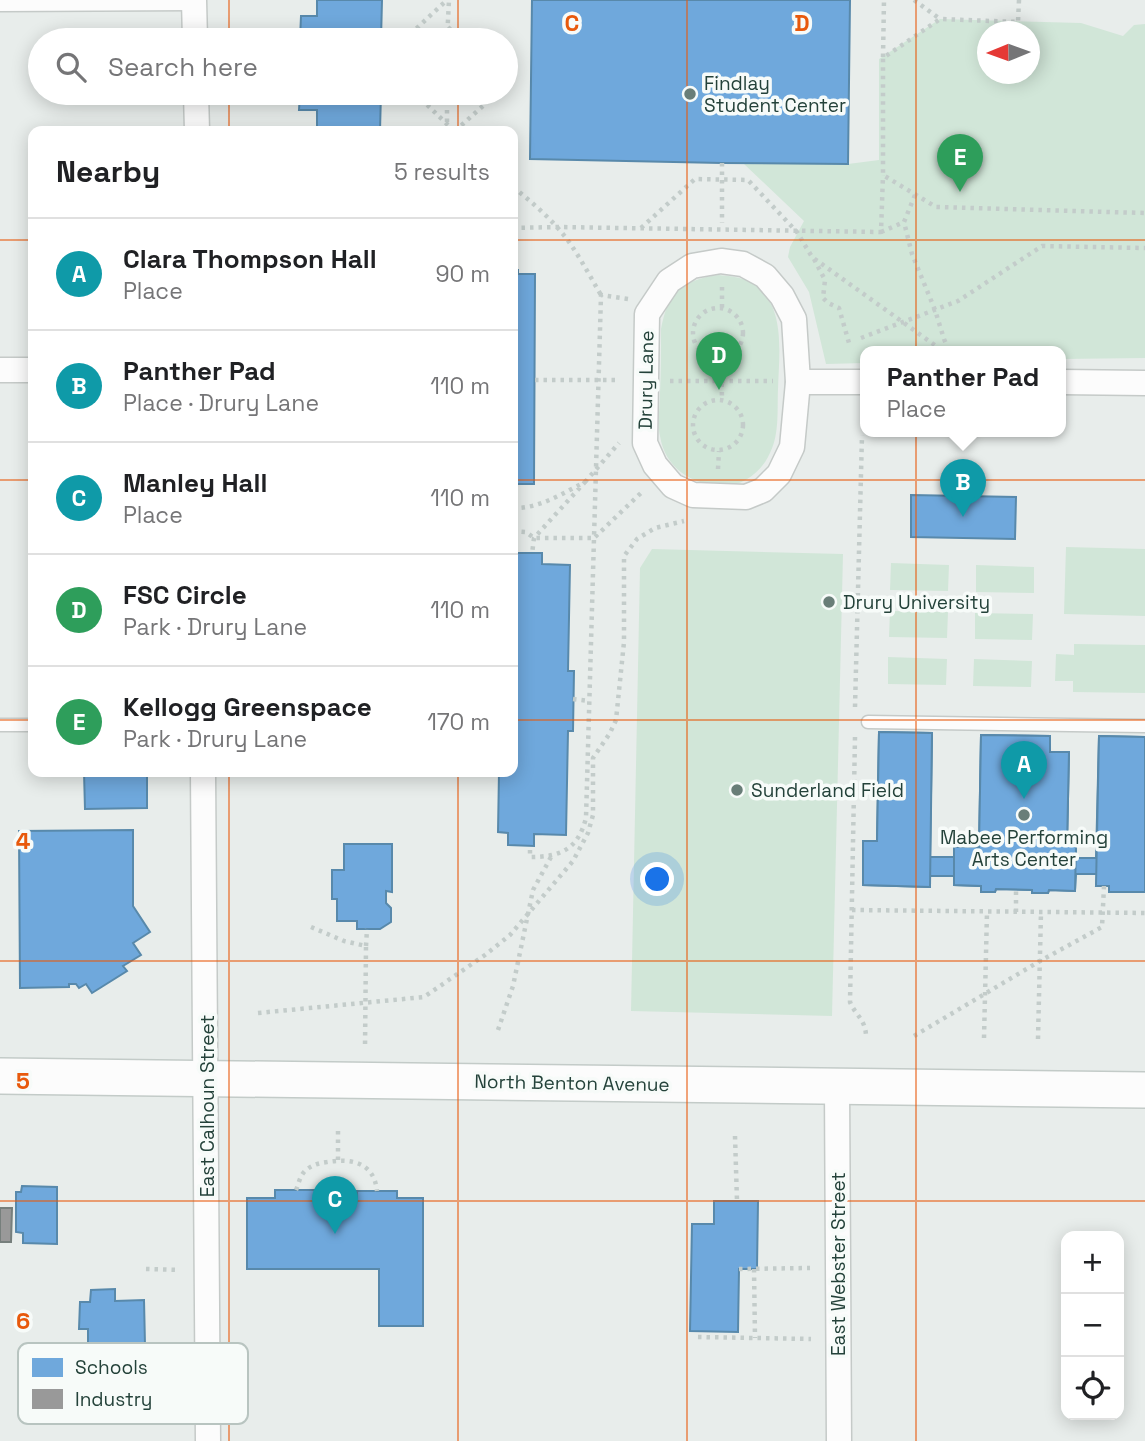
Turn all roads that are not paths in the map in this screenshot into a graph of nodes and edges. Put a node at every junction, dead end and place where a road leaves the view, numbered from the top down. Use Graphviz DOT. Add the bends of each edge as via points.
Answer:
graph roads {
  1 [pos="194,2"];
  2 [pos="0,5"];
  3 [pos="195,28"];
  4 [pos="196,105"];
  5 [pos="197,126"];
  6 [pos="0,370"];
  7 [pos="28,370"];
  8 [pos="788,382"];
  9 [pos="860,382"];
  10 [pos="1066,382"];
  11 [pos="1145,383"];
  12 [pos="868,722"];
  13 [pos="28,724"];
  14 [pos="0,725"];
  15 [pos="1145,726"];
  16 [pos="203,777"];
  17 [pos="0,1076"];
  18 [pos="206,1079"];
  19 [pos="837,1087"];
  20 [pos="1145,1090"];
  21 [pos="207,1343"];
  22 [pos="839,1441"];
  1 -- 2 [label="lane"];
  1 -- 3 [label="street"];
  4 -- 5 [label="street"];
  6 -- 7 [label="street"];
  8 -- 8 [label="street, Drury Lane" via="794,319 765,276 743,264 721,261 692,266 668,281 647,314 645,443 655,465 673,486 693,495 746,497 763,490 779,474 792,447"];
  8 -- 9 [label="street"];
  10 -- 11 [label="street"];
  12 -- 15 [label="lane"];
  13 -- 14 [label="lane"];
  16 -- 18 [label="street, East Calhoun Street"];
  17 -- 18 [label="main road, North Benton Avenue"];
  18 -- 19 [label="main road, North Benton Avenue"];
  18 -- 21 [label="street, East Calhoun Street"];
  19 -- 20 [label="main road, North Benton Avenue"];
  19 -- 22 [label="street, East Webster Street"];
}
